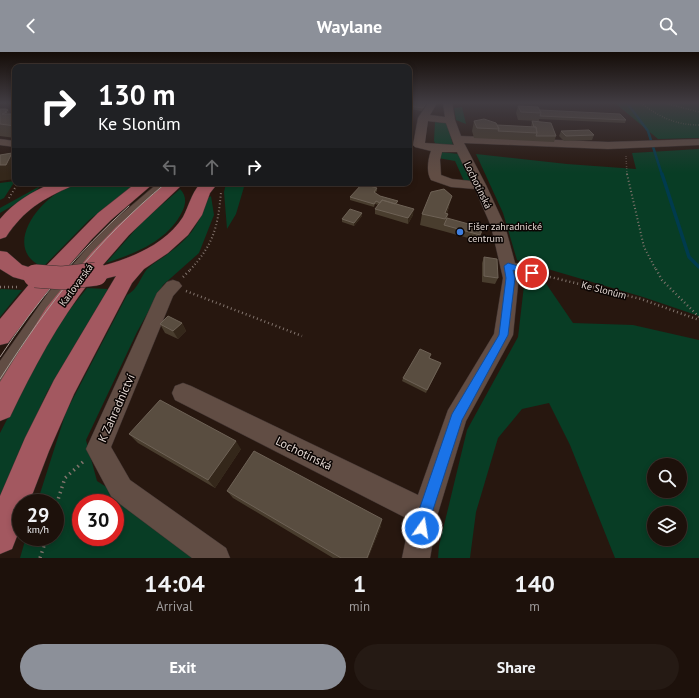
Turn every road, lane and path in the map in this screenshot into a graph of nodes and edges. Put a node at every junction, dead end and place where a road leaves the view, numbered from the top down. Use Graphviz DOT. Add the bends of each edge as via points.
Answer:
graph roads {
  1 [pos="422,127"];
  2 [pos="452,127"];
  3 [pos="0,142"];
  4 [pos="699,142"];
  5 [pos="12,144"];
  6 [pos="458,144"];
  7 [pos="629,146"];
  8 [pos="437,148"];
  9 [pos="16,186"];
  10 [pos="48,186"];
  11 [pos="60,186"];
  12 [pos="142,186"];
  13 [pos="153,186"];
  14 [pos="162,186"];
  15 [pos="172,186"];
  16 [pos="188,186"];
  17 [pos="213,186"];
  18 [pos="215,186"];
  19 [pos="480,186"];
  20 [pos="37,197"];
  21 [pos="7,202"];
  22 [pos="196,207"];
  23 [pos="0,233"];
  24 [pos="149,255"];
  25 [pos="0,257"];
  26 [pos="508,266"];
  27 [pos="532,273"];
  28 [pos="29,282"];
  29 [pos="173,286"];
  30 [pos="0,287"];
  31 [pos="699,318"];
  32 [pos="0,336"];
  33 [pos="302,336"];
  34 [pos="0,357"];
  35 [pos="0,379"];
  36 [pos="182,393"];
  37 [pos="0,408"];
  38 [pos="98,449"];
  39 [pos="60,494"];
  40 [pos="425,513"];
  41 [pos="0,537"];
  42 [pos="44,546"];
  43 [pos="40,558"];
  44 [pos="216,558"];
  45 [pos="416,558"];
  1 -- 8 [label="street" via="419,145"];
  2 -- 6 [label="street, Lochotínská"];
  3 -- 5 [label="street"];
  4 -- 7 [label="street"];
  6 -- 7 [label="street"];
  6 -- 8 [label="street"];
  6 -- 19 [label="street, Lochotínská"];
  7 -- 31 [label="path" via="626,151 626,170 644,247 662,280"];
  8 -- 19 [label="street" via="434,160 435,177 442,181"];
  9 -- 21 [label="path"];
  10 -- 20 [label="street"];
  11 -- 20 [label="main road"];
  12 -- 32 [label="main road" via="84,236 56,266"];
  13 -- 34 [label="street, Karlovarská" via="109,223 76,257 12,337"];
  14 -- 35 [label="street, Karlovarská" via="116,225 76,269 27,336"];
  15 -- 37 [label="main road, Karlovarská" via="136,217 87,268 41,334"];
  16 -- 22 [label="main road" via="195,194"];
  17 -- 22 [label="main road" via="200,192"];
  18 -- 29 [label="path" via="219,222 214,239 205,254"];
  19 -- 26 [label="street, Lochotínská" via="498,226"];
  20 -- 23 [label="main road" via="16,212"];
  22 -- 24 [label="main road" via="190,221 181,232 168,244"];
  24 -- 28 [label="main road, bridge" via="125,266 96,274"];
  24 -- 41 [label="main road" via="124,279 63,388 35,448"];
  25 -- 28 [label="main road"];
  26 -- 27 [label="street"];
  26 -- 40 [label="street, Lochotínská" via="511,278 504,335 456,418"];
  27 -- 31 [label="path, Ke Slonům" via="641,300"];
  28 -- 30 [label="path"];
  29 -- 33 [label="path"];
  29 -- 38 [label="street, K Zahradnictví" via="166,294"];
  36 -- 40 [label="street, Lochotínská"];
  38 -- 39 [label="path" via="65,478"];
  38 -- 44 [label="street, K Zahradnictví" via="121,489"];
  40 -- 45 [label="street, Lochotínská"];
  42 -- 43 [label="path"];
}
